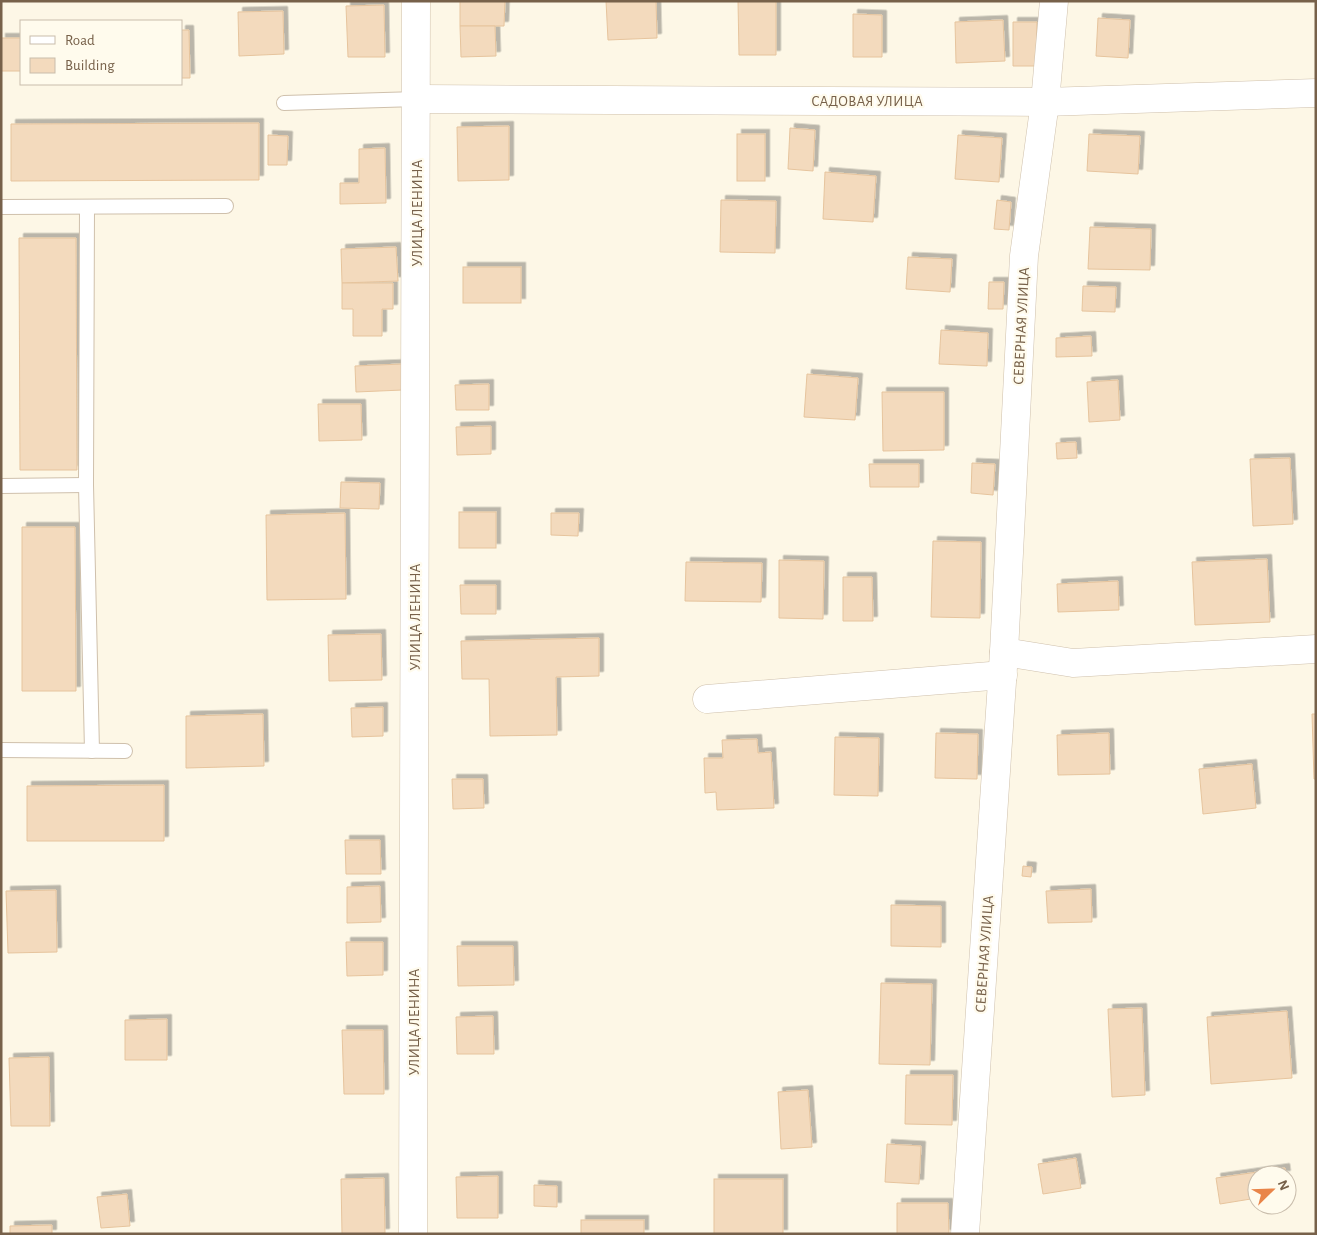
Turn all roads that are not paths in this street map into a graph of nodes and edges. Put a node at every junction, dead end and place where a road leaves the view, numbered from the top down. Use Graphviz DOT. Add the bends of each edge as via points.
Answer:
graph roads {
  1 [pos="416,1"];
  2 [pos="1054,1"];
  3 [pos="1316,93"];
  4 [pos="417,99"];
  5 [pos="1045,102"];
  6 [pos="284,103"];
  7 [pos="226,206"];
  8 [pos="1,207"];
  9 [pos="87,208"];
  10 [pos="86,485"];
  11 [pos="1,486"];
  12 [pos="1316,649"];
  13 [pos="1004,664"];
  14 [pos="707,699"];
  15 [pos="1,750"];
  16 [pos="92,751"];
  17 [pos="126,751"];
  18 [pos="413,1234"];
  19 [pos="965,1234"];
  1 -- 4 [label="street, УЛИЦА ЛЕНИНА"];
  2 -- 5 [label="street, СЕВЕРНАЯ УЛИЦА"];
  3 -- 5 [label="street, САДОВАЯ УЛИЦА"];
  4 -- 5 [label="street, САДОВАЯ УЛИЦА"];
  4 -- 6 [label="lane"];
  4 -- 18 [label="street, УЛИЦА ЛЕНИНА"];
  5 -- 13 [label="street, СЕВЕРНАЯ УЛИЦА" via="1024,256"];
  7 -- 9 [label="lane"];
  8 -- 9 [label="lane"];
  9 -- 10 [label="lane"];
  10 -- 11 [label="lane"];
  10 -- 16 [label="lane"];
  12 -- 13 [label="street"];
  13 -- 14 [label="street"];
  13 -- 19 [label="street, СЕВЕРНАЯ УЛИЦА"];
  15 -- 16 [label="lane"];
  16 -- 17 [label="lane"];
}
